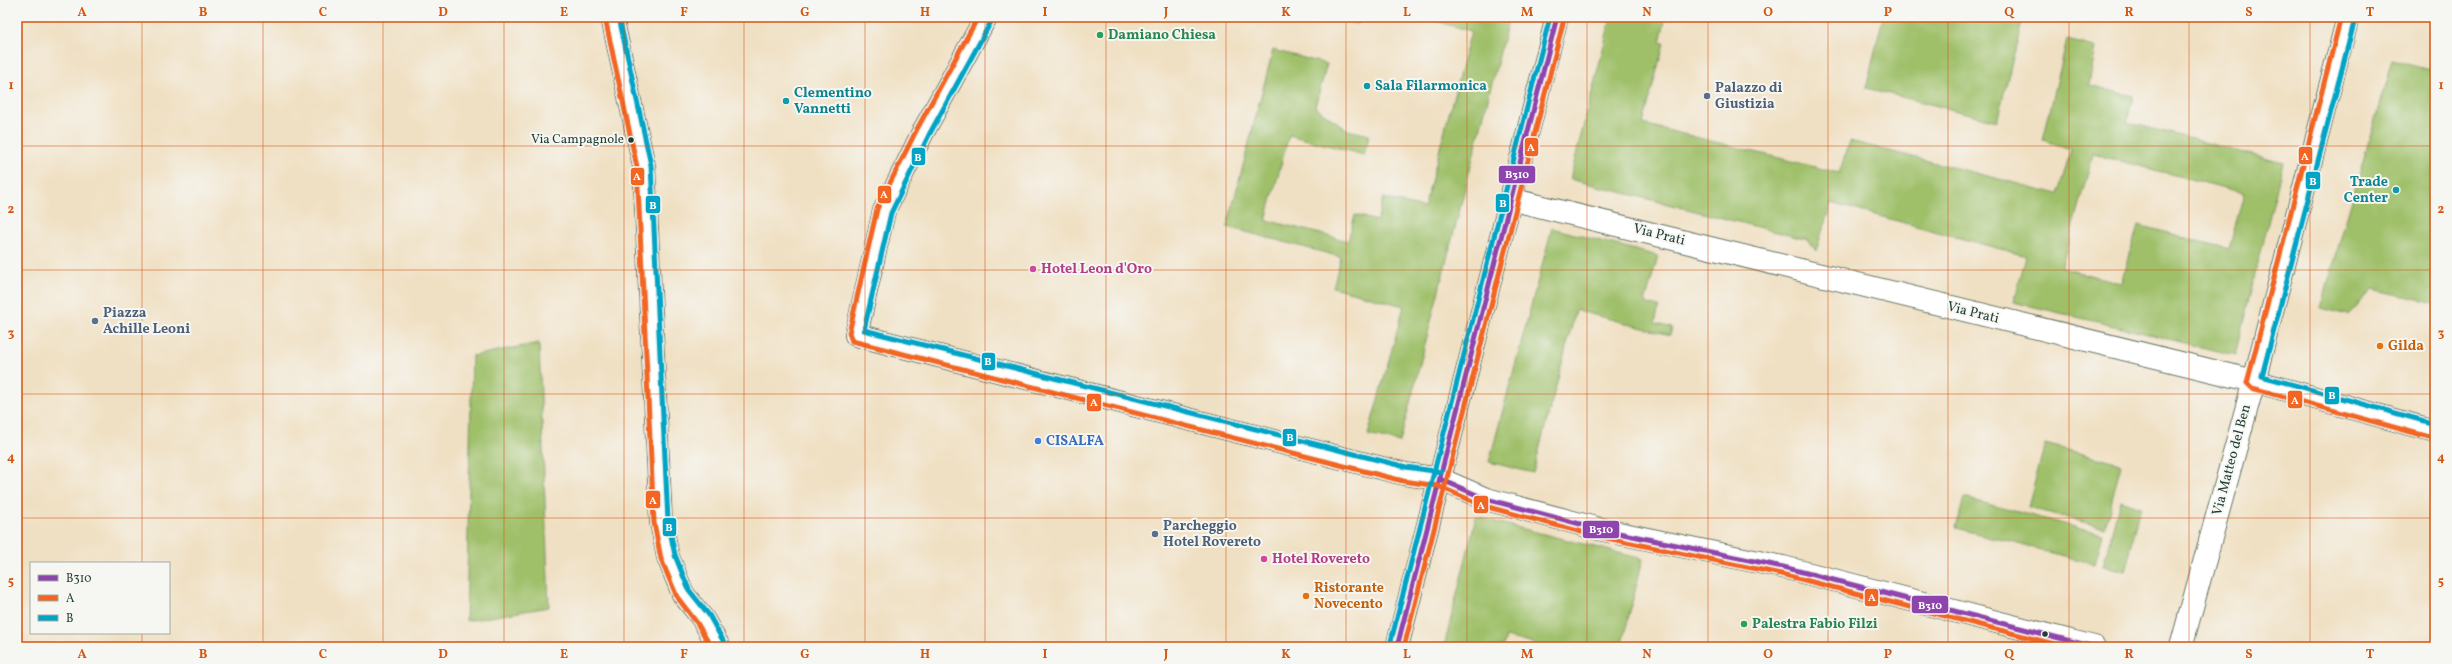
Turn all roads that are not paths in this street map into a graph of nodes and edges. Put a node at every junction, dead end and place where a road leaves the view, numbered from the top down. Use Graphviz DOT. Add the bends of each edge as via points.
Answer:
graph roads {
  1 [pos="612,17"];
  2 [pos="986,17"];
  3 [pos="1557,17"];
  4 [pos="2348,17"];
  5 [pos="1510,199"];
  6 [pos="2254,381"];
  7 [pos="2435,431"];
  8 [pos="1440,479"];
  9 [pos="719,647"];
  10 [pos="1397,647"];
  11 [pos="2094,647"];
  12 [pos="2181,647"];
  1 -- 9 [label="street" via="644,166 661,522 668,557 683,594 703,619"];
  2 -- 8 [label="street" via="923,132 884,211 856,334 1382,468"];
  3 -- 5 [label="main road"];
  4 -- 6 [label="street, Via Matteo del Ben"];
  5 -- 6 [label="street, Via Prati"];
  5 -- 8 [label="main road"];
  6 -- 7 [label="street, Via Prati"];
  6 -- 12 [label="street, Via Matteo del Ben"];
  8 -- 10 [label="main road"];
  8 -- 11 [label="street" via="1486,500 1599,529 1783,566"];
}
